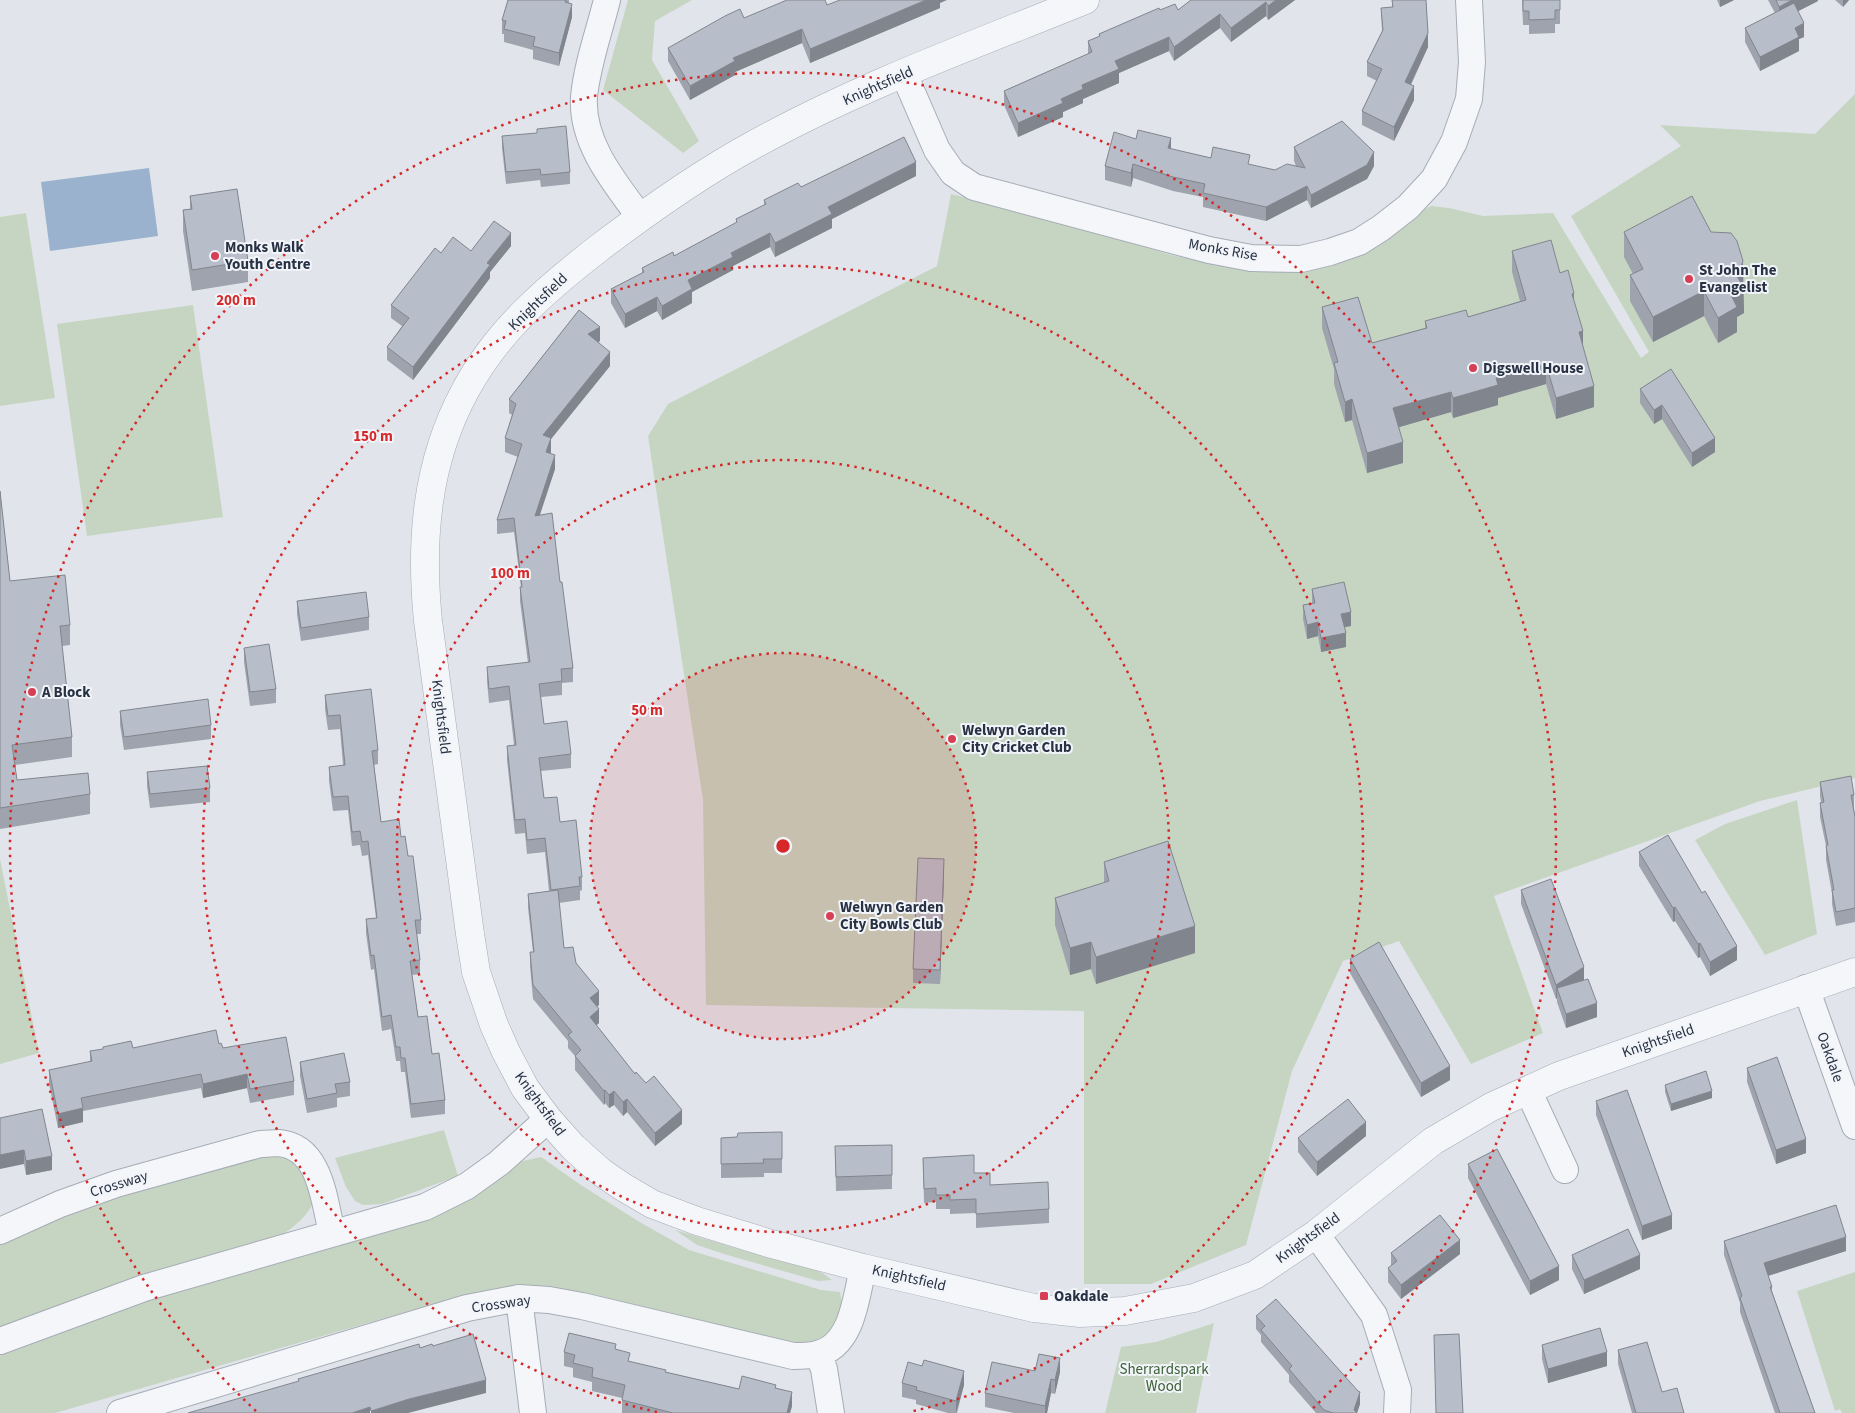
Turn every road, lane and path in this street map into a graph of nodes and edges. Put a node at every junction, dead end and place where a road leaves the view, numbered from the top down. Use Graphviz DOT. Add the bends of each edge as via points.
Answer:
graph roads {
  1 [pos="607,0"];
  2 [pos="1085,0"];
  3 [pos="1469,0"];
  4 [pos="904,74"];
  5 [pos="640,217"];
  6 [pos="1855,972"];
  7 [pos="1806,988"];
  8 [pos="1528,1090"];
  9 [pos="548,1119"];
  10 [pos="1855,1126"];
  11 [pos="1565,1170"];
  12 [pos="0,1231"];
  13 [pos="332,1233"];
  14 [pos="1316,1234"];
  15 [pos="864,1268"];
  16 [pos="519,1298"];
  17 [pos="0,1341"];
  18 [pos="818,1354"];
  19 [pos="120,1413"];
  20 [pos="533,1413"];
  21 [pos="831,1413"];
  22 [pos="1397,1413"];
  1 -- 5 [label="street" via="584,98 586,120 608,173"];
  2 -- 4 [label="street, Knightsfield"];
  3 -- 4 [label="street, Monks Rise" via="1472,62 1469,99 1454,142 1434,179 1408,207 1359,242 1301,258 1251,258 1209,250 974,187 953,173 938,150"];
  4 -- 5 [label="street, Knightsfield" via="754,144"];
  5 -- 9 [label="street, Knightsfield" via="522,313 489,353 465,391 445,435 433,476 426,522 428,621 476,972 506,1052 525,1088"];
  6 -- 7 [label="street, Knightsfield"];
  7 -- 8 [label="street, Knightsfield"];
  7 -- 10 [label="street, Oakdale"];
  8 -- 11 [label="street"];
  8 -- 14 [label="street, Knightsfield" via="1433,1141"];
  9 -- 13 [label="street" via="499,1163 467,1186 425,1207"];
  9 -- 15 [label="street, Knightsfield" via="601,1172 652,1204 768,1243"];
  12 -- 13 [label="street, Crossway" via="116,1184 260,1144 281,1143 298,1150 310,1160 318,1174"];
  13 -- 17 [label="street" via="144,1288"];
  14 -- 15 [label="street, Knightsfield" via="1248,1278 1194,1298 1125,1311 1080,1313 1034,1308"];
  14 -- 22 [label="street" via="1374,1315 1398,1390"];
  15 -- 18 [label="street" via="848,1327 835,1344"];
  16 -- 18 [label="street, Crossway" via="582,1306 793,1356"];
  16 -- 19 [label="street, Crossway" via="467,1308"];
  16 -- 20 [label="street"];
  18 -- 21 [label="street" via="824,1369"];
}
